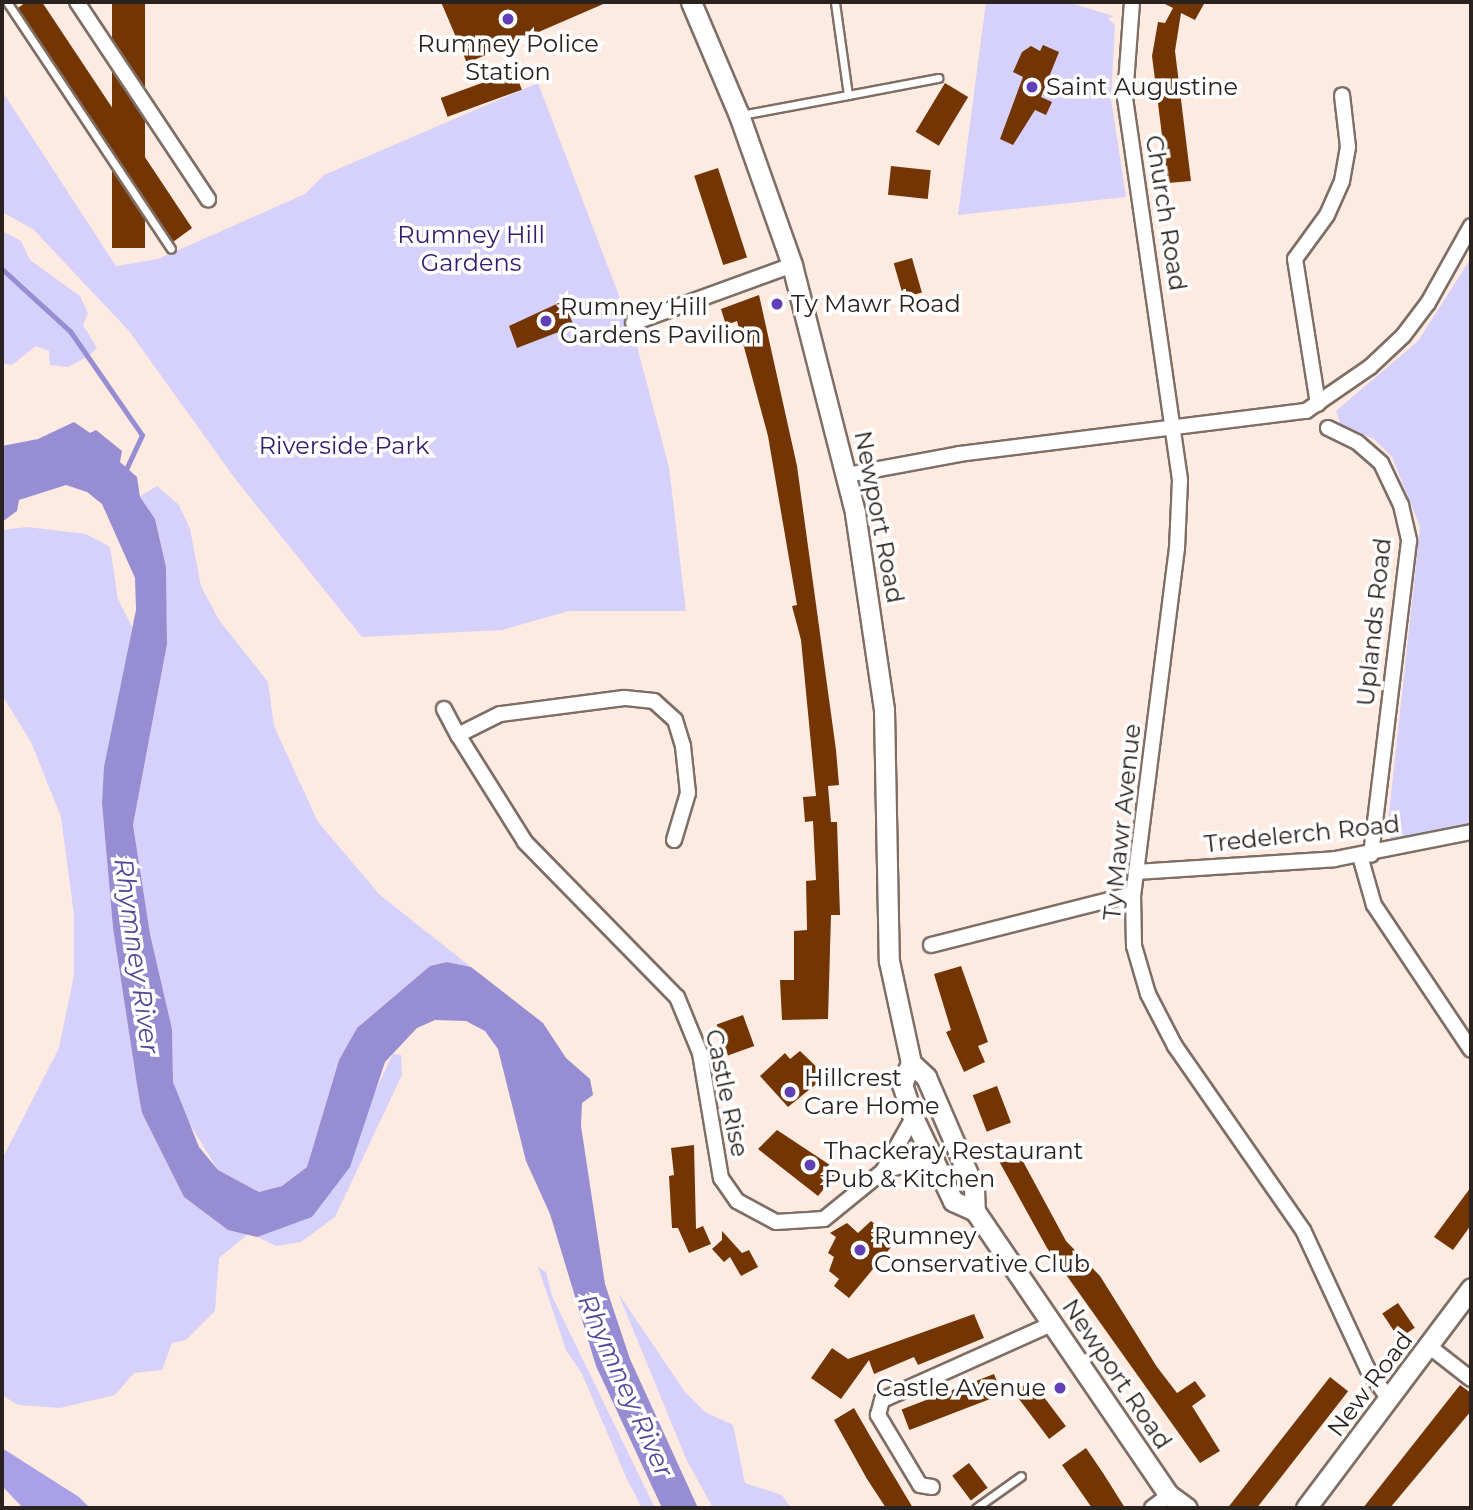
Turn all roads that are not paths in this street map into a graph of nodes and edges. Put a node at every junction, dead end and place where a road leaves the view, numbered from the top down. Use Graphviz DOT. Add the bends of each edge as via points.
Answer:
graph roads {
  1 [pos="7,2"];
  2 [pos="77,2"];
  3 [pos="691,2"];
  4 [pos="835,2"];
  5 [pos="1132,2"];
  6 [pos="938,78"];
  7 [pos="848,95"];
  8 [pos="1342,95"];
  9 [pos="739,115"];
  10 [pos="208,200"];
  11 [pos="1471,226"];
  12 [pos="172,249"];
  13 [pos="792,265"];
  14 [pos="633,323"];
  15 [pos="1318,404"];
  16 [pos="1328,428"];
  17 [pos="1175,431"];
  18 [pos="846,475"];
  19 [pos="444,709"];
  20 [pos="458,735"];
  21 [pos="1471,832"];
  22 [pos="674,840"];
  23 [pos="1366,855"];
  24 [pos="1136,872"];
  25 [pos="1133,894"];
  26 [pos="931,945"];
  27 [pos="1471,1050"];
  28 [pos="911,1063"];
  29 [pos="914,1118"];
  30 [pos="883,1171"];
  31 [pos="938,1174"];
  32 [pos="975,1211"];
  33 [pos="1471,1288"];
  34 [pos="1054,1323"];
  35 [pos="1430,1347"];
  36 [pos="1471,1379"];
  37 [pos="1390,1401"];
  38 [pos="1021,1476"];
  39 [pos="932,1487"];
  40 [pos="1168,1502"];
  41 [pos="976,1508"];
  42 [pos="1152,1508"];
  43 [pos="1187,1508"];
  44 [pos="1306,1508"];
  1 -- 12 [label="lane"];
  2 -- 10 [label="street"];
  3 -- 9 [label="main road, Newport Road"];
  4 -- 7 [label="lane"];
  5 -- 17 [label="street, Church Road" via="1125,98"];
  6 -- 7 [label="lane"];
  7 -- 9 [label="lane"];
  8 -- 15 [label="street" via="1348,148 1342,181 1327,215 1295,259"];
  9 -- 13 [label="main road, Newport Road"];
  11 -- 15 [label="street" via="1428,303 1403,336"];
  13 -- 14 [label="street"];
  13 -- 18 [label="main road, Newport Road"];
  15 -- 17 [label="street" via="1296,414"];
  16 -- 23 [label="street, Uplands Road" via="1357,442 1381,463 1401,505 1409,541"];
  17 -- 18 [label="street" via="959,454"];
  17 -- 24 [label="street, Ty Mawr Avenue" via="1177,548"];
  18 -- 28 [label="main road, Newport Road" via="879,657 886,916 894,992"];
  19 -- 20 [label="street, Castle Rise"];
  20 -- 22 [label="street" via="500,714 624,698 653,701 676,720 683,746 688,793"];
  20 -- 30 [label="street, Castle Rise" via="525,842 677,998 700,1053 721,1178 737,1201 776,1222 815,1222 847,1205"];
  21 -- 23 [label="street, Tredelerch Road"];
  23 -- 24 [label="street, Tredelerch Road"];
  23 -- 27 [label="street, Uplands Road" via="1374,905"];
  24 -- 25 [label="street, Ty Mawr Avenue"];
  25 -- 26 [label="street"];
  25 -- 37 [label="street, Ty Mawr Avenue" via="1136,956 1160,1020 1303,1230 1367,1368"];
  28 -- 29 [label="main road, Newport Road" via="902,1084"];
  28 -- 32 [label="main road, Newport Road" via="926,1077 974,1188"];
  29 -- 30 [label="street, Castle Rise"];
  29 -- 31 [label="main road, Newport Road"];
  30 -- 31 [label="street" via="910,1164"];
  31 -- 32 [label="main road, Newport Road" via="953,1201"];
  32 -- 34 [label="main road, Newport Road"];
  33 -- 35 [label="main road, New Road"];
  34 -- 39 [label="street" via="882,1400 878,1415 920,1485"];
  34 -- 40 [label="main road, Newport Road"];
  35 -- 36 [label="street"];
  35 -- 37 [label="main road, New Road"];
  37 -- 44 [label="main road, New Road"];
  38 -- 41 [label="lane"];
  40 -- 42 [label="street"];
  40 -- 43 [label="main road, Newport Road"];
}
